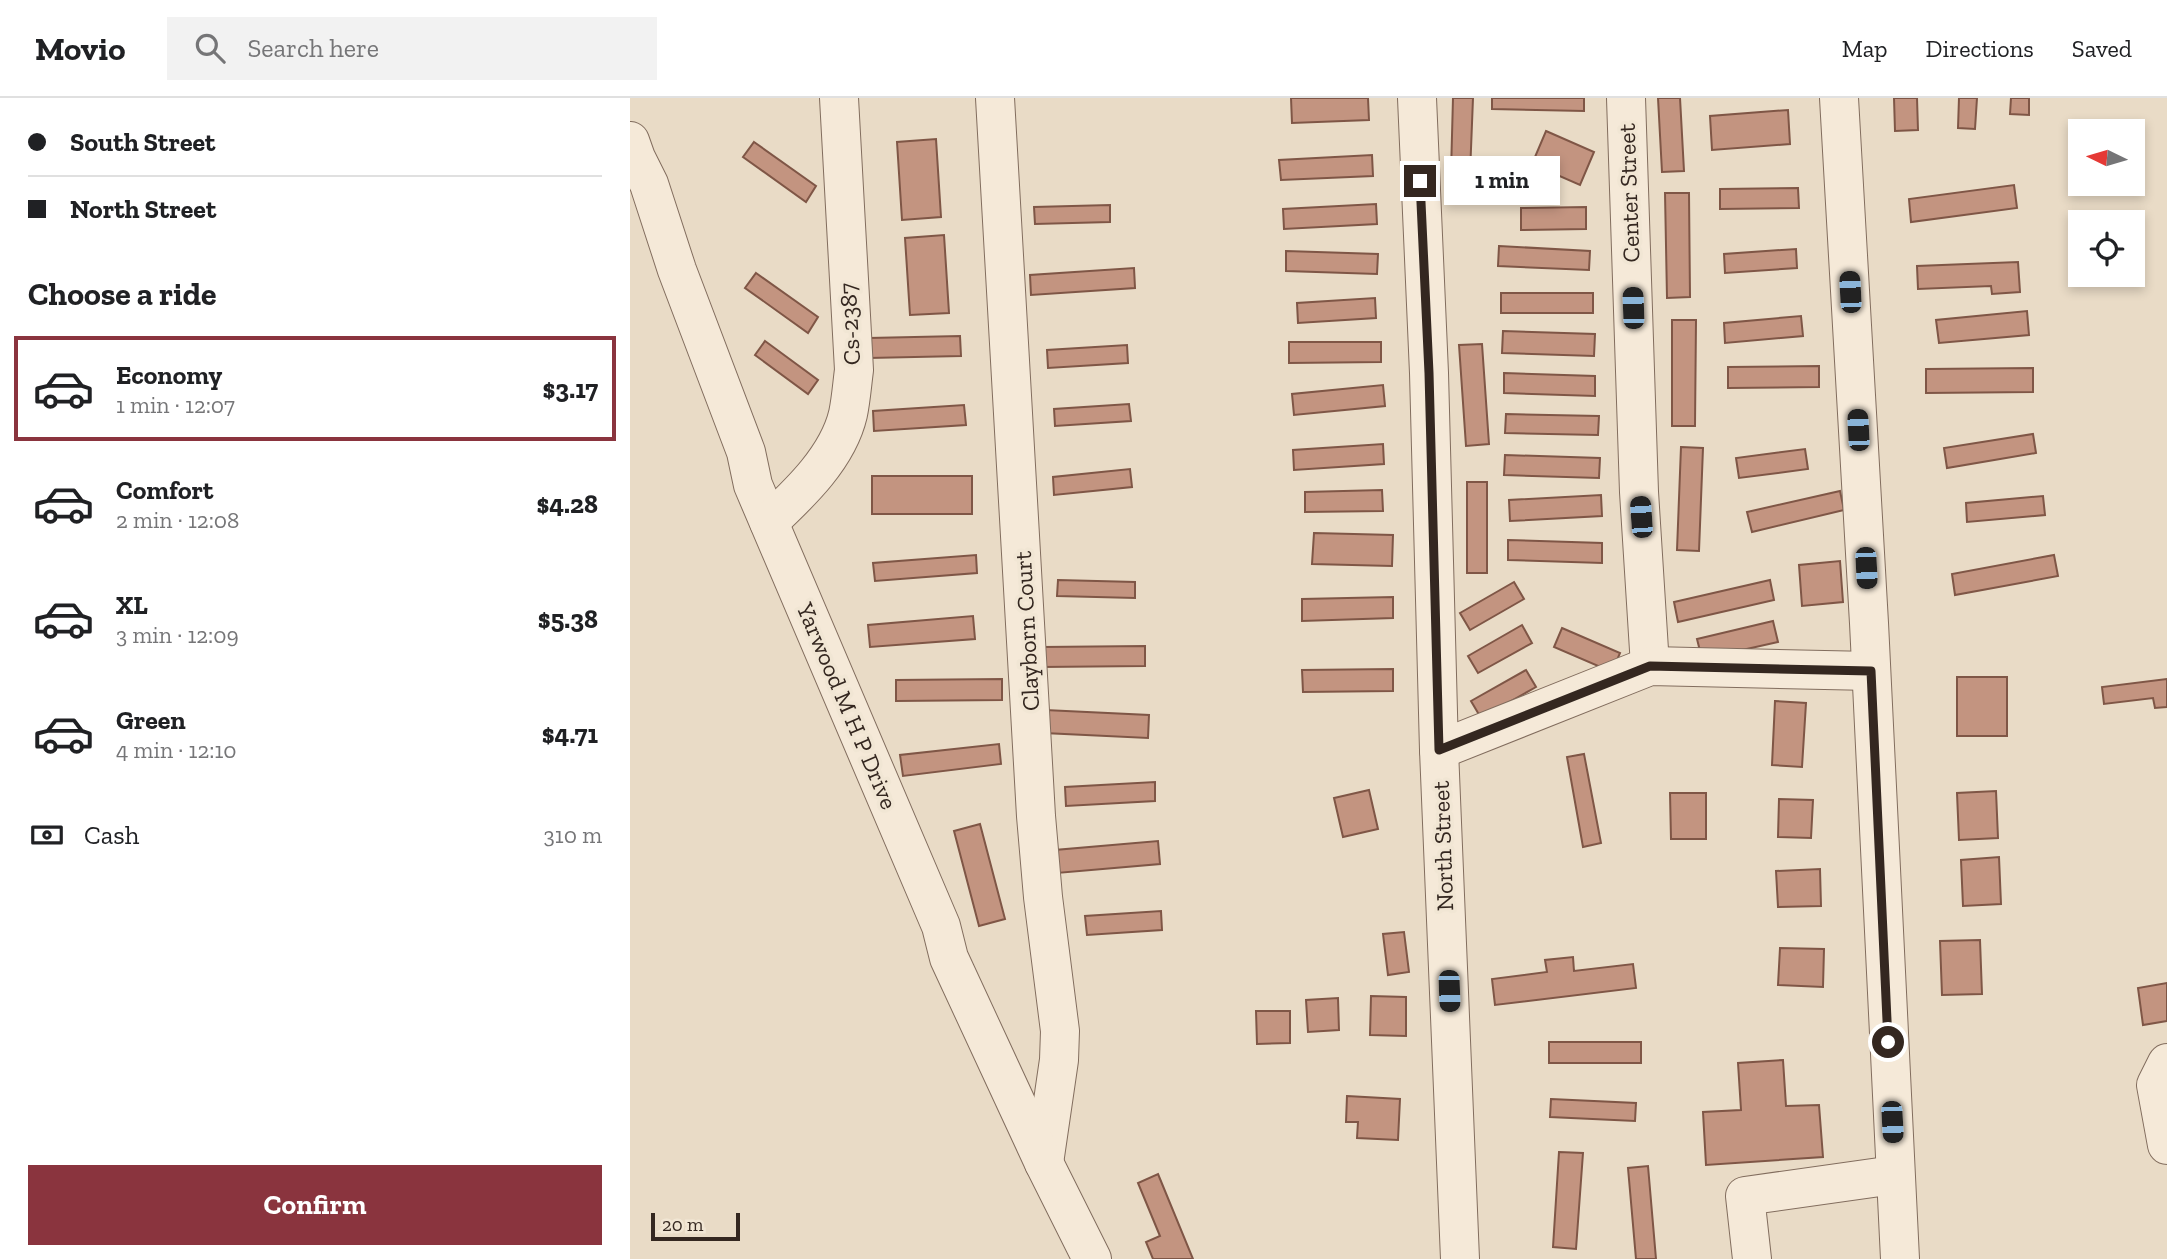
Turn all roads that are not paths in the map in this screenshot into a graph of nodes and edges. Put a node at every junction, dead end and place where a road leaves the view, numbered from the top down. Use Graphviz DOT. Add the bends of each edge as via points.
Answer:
graph roads {
  1 [pos="839,98"];
  2 [pos="995,98"];
  3 [pos="1417,98"];
  4 [pos="1626,98"];
  5 [pos="1839,98"];
  6 [pos="630,141"];
  7 [pos="769,522"];
  8 [pos="1650,666"];
  9 [pos="1871,671"];
  10 [pos="1439,750"];
  11 [pos="2167,1063"];
  12 [pos="2166,1135"];
  13 [pos="1044,1163"];
  14 [pos="1894,1175"];
  15 [pos="1092,1259"];
  16 [pos="1461,1259"];
  17 [pos="1752,1259"];
  18 [pos="1900,1259"];
  1 -- 7 [label="street, Cs-2387" via="854,370 848,414 829,455"];
  2 -- 13 [label="street, Clayborn Court" via="1036,816 1060,1031"];
  3 -- 10 [label="street, North Street"];
  4 -- 8 [label="street, Center Street" via="1639,492"];
  5 -- 9 [label="street"];
  6 -- 7 [label="street, Yarwood M H P Drive"];
  7 -- 13 [label="street, Yarwood M H P Drive" via="941,926 949,958"];
  8 -- 9 [label="street"];
  8 -- 10 [label="street"];
  9 -- 14 [label="street"];
  10 -- 16 [label="street, North Street"];
  11 -- 12 [label="street" via="2156,1085"];
  13 -- 15 [label="street, Yarwood M H P Drive"];
  14 -- 17 [label="street" via="1745,1196"];
  14 -- 18 [label="street"];
}
